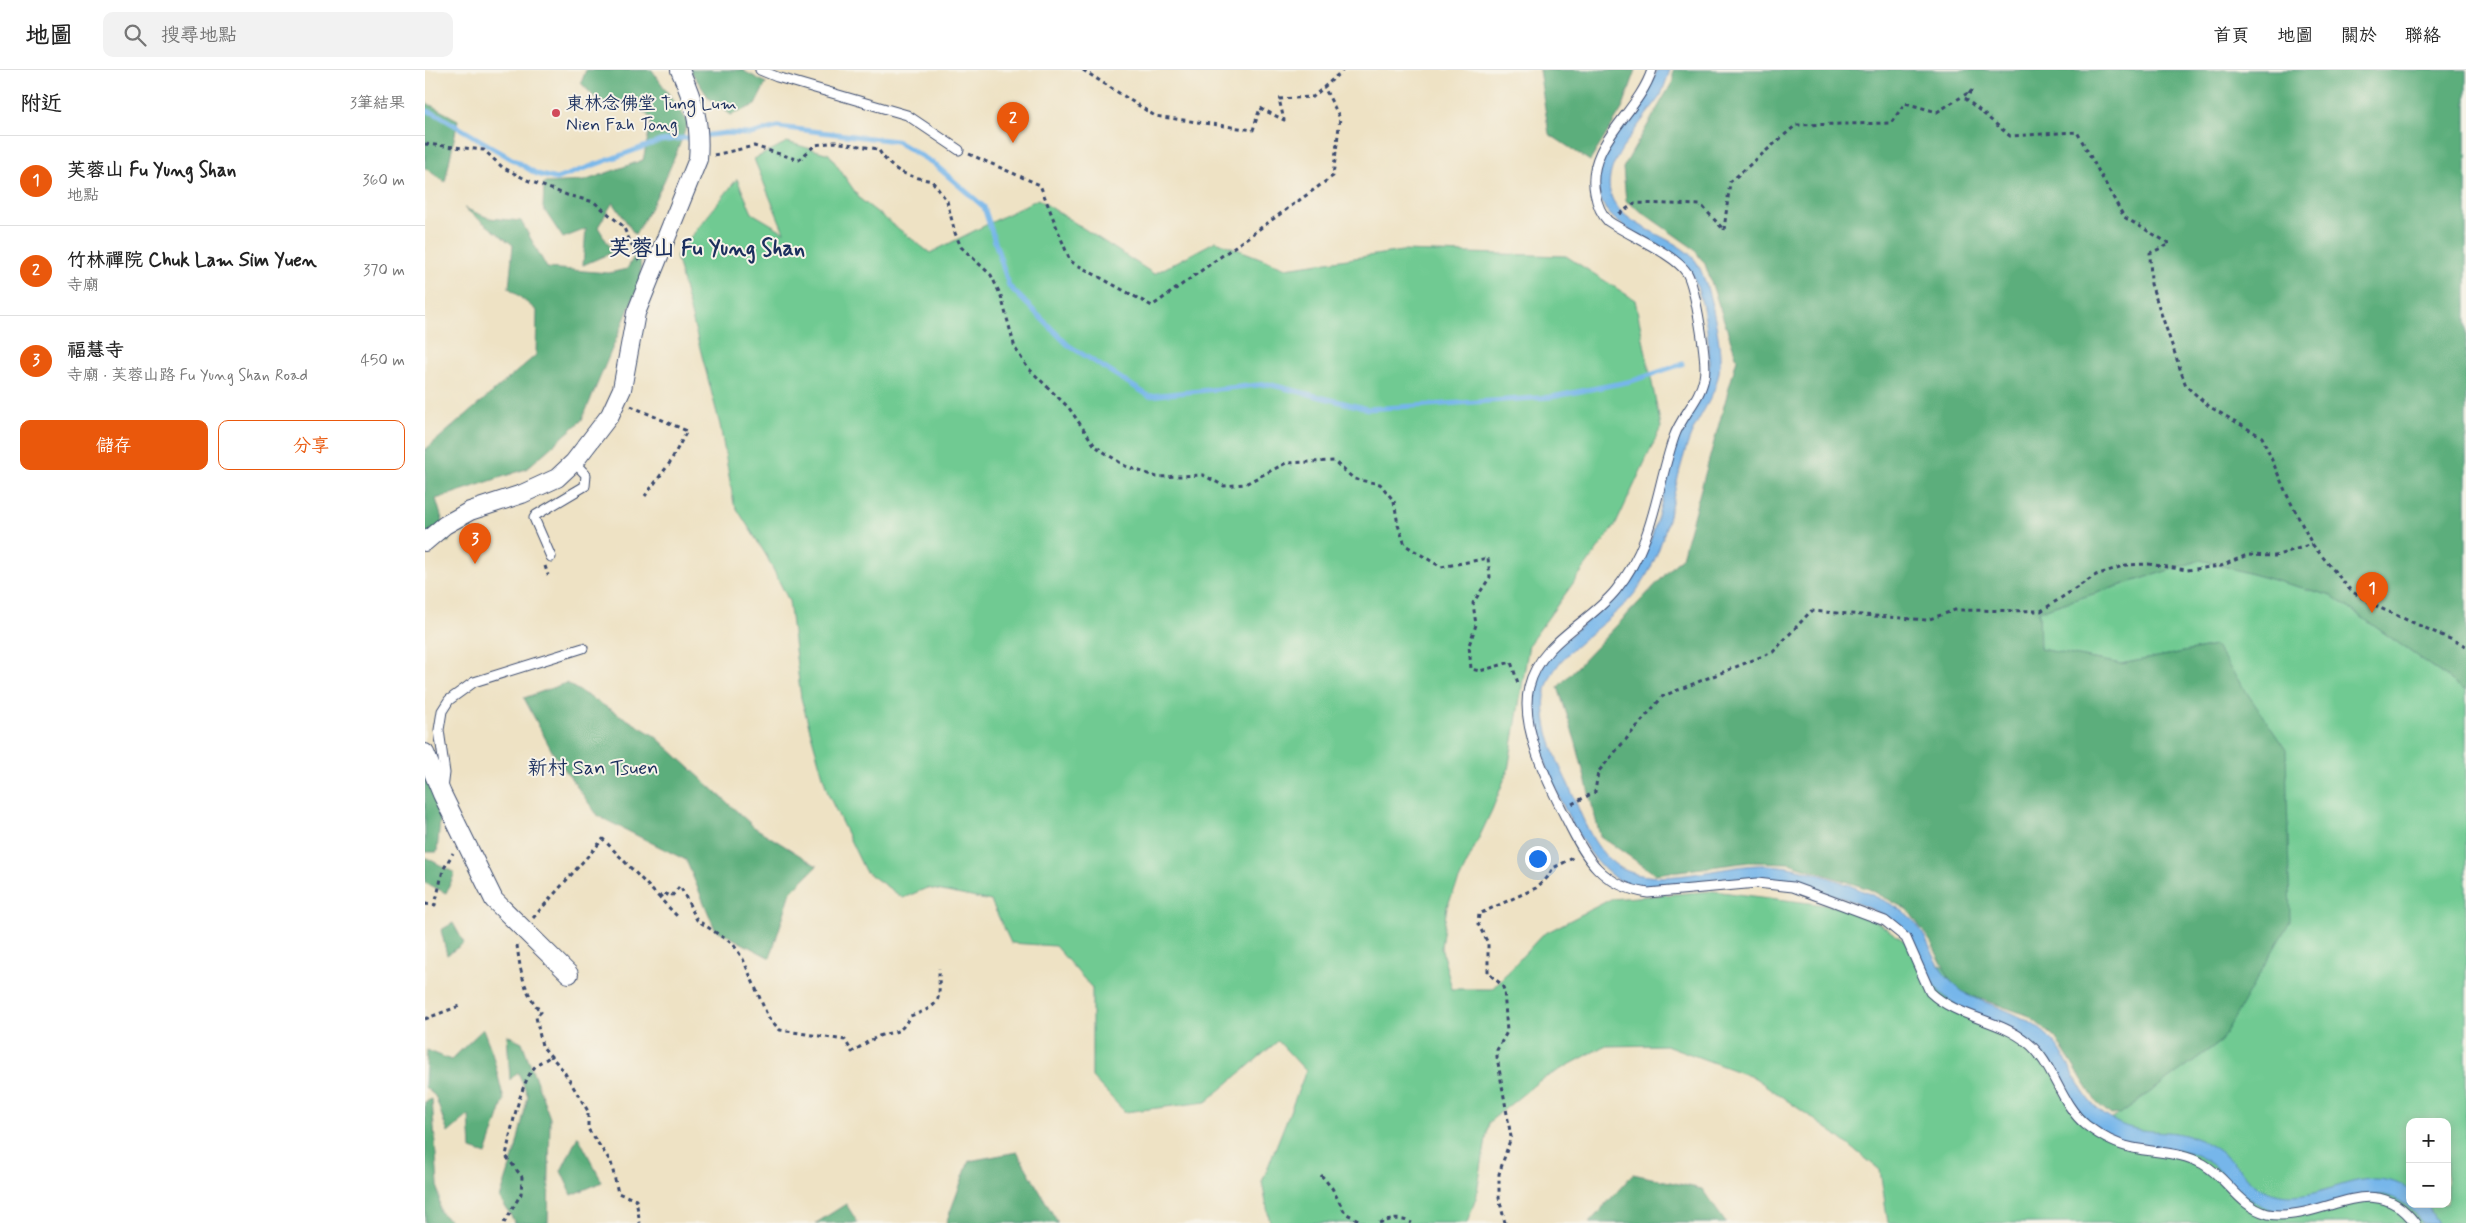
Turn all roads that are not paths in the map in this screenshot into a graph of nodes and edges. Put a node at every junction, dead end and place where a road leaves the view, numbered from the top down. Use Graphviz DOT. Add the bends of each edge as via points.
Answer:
graph roads {
  1 [pos="760,70"];
  2 [pos="1652,70"];
  3 [pos="683,76"];
  4 [pos="959,150"];
  5 [pos="573,462"];
  6 [pos="425,542"];
  7 [pos="551,557"];
  8 [pos="583,648"];
  9 [pos="425,752"];
  10 [pos="442,794"];
  11 [pos="569,974"];
  12 [pos="2415,1223"];
  1 -- 4 [label="lane" via="907,115"];
  2 -- 12 [label="lane" via="1642,92 1602,148 1592,179 1601,213 1608,221 1675,260 1685,271 1693,288 1705,370 1698,395 1683,416 1674,437 1647,538 1634,566 1614,593 1542,658 1529,687 1527,705 1539,756 1561,809 1584,852 1613,883 1635,891 1648,893 1757,883 1793,887 1875,917 1906,938 1930,992 1937,999 2027,1042 2043,1060 2070,1108 2100,1134 2132,1148 2174,1153 2192,1159 2215,1174 2241,1201 2266,1214 2299,1218 2361,1199 2375,1198 2395,1204"];
  3 -- 5 [label="street" via="695,105 700,137 697,163 636,313 622,389 610,415"];
  5 -- 6 [label="street" via="552,480 462,514"];
  5 -- 7 [label="lane" via="586,475 585,486 534,518"];
  8 -- 10 [label="lane" via="474,682 449,700 442,712 439,730 445,773"];
  9 -- 10 [label="street"];
  10 -- 11 [label="street" via="493,900"];
}
